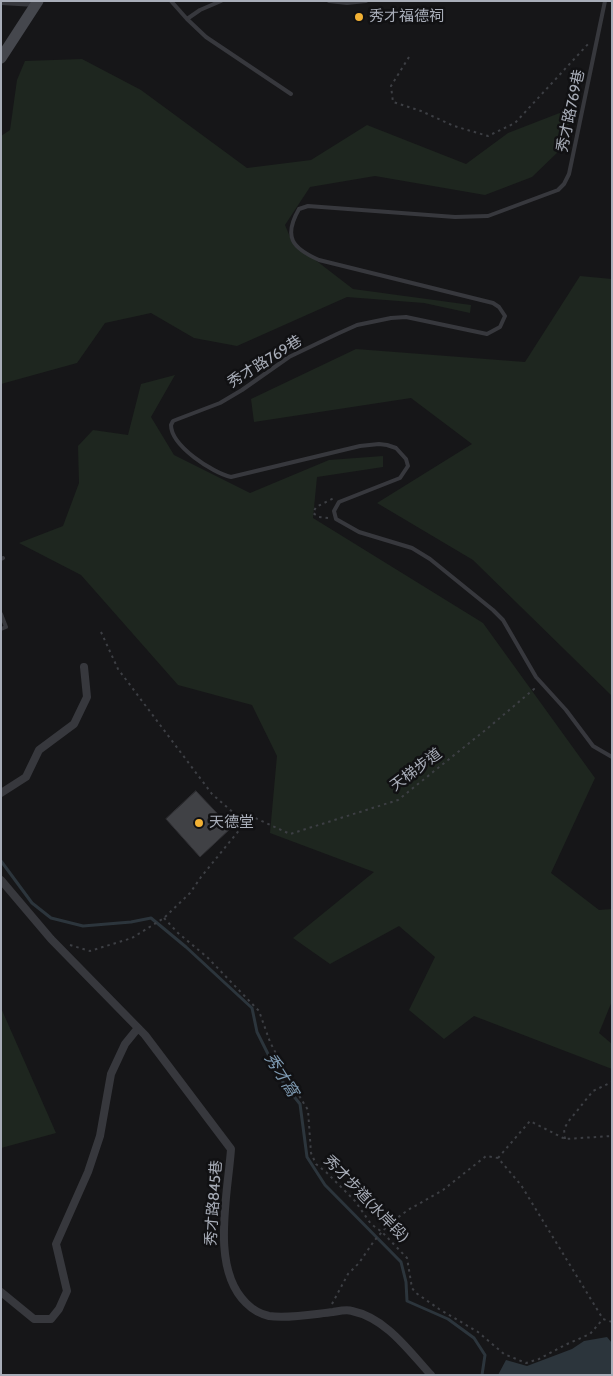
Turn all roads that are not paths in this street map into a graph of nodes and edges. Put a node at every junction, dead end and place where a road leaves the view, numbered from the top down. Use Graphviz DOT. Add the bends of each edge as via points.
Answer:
graph roads {
  1 [pos="1,1"];
  2 [pos="171,1"];
  3 [pos="221,1"];
  4 [pos="329,1"];
  5 [pos="366,1"];
  6 [pos="605,1"];
  7 [pos="37,2"];
  8 [pos="187,19"];
  9 [pos="1,58"];
  10 [pos="290,94"];
  11 [pos="1,614"];
  12 [pos="1,629"];
  13 [pos="84,667"];
  14 [pos="612,757"];
  15 [pos="1,793"];
  16 [pos="1,880"];
  17 [pos="138,1028"];
  18 [pos="1,1292"];
  19 [pos="421,1364"];
  20 [pos="424,1375"];
  21 [pos="431,1375"];
  1 -- 7 [label="street"];
  2 -- 8 [label="lane"];
  3 -- 8 [label="lane"];
  4 -- 5 [label="lane"];
  6 -- 14 [label="lane, 秀才路769巷" via="569,174 558,190 488,216 455,217 308,206 299,209 291,224 290,231 296,246 320,260 493,303 505,316 500,327 487,334 406,317 357,325 289,357 220,403 178,418 171,425 174,438 182,447 217,472 231,477 360,446 396,448 408,466 400,478 339,502 334,511 336,519 359,532 412,548 504,620 536,677 593,746"];
  7 -- 9 [label="main road"];
  8 -- 10 [label="lane" via="206,37"];
  11 -- 12 [label="lane" via="6,627"];
  13 -- 15 [label="street" via="87,697 74,724 39,750 26,777"];
  16 -- 17 [label="street, 秀才路845巷" via="51,939"];
  17 -- 18 [label="street" via="125,1044 111,1074 100,1136 56,1244 67,1291 59,1309 51,1319 34,1319"];
  17 -- 19 [label="street, 秀才路845巷" via="231,1149 225,1200 224,1257 238,1296 251,1308 268,1316 351,1310 379,1322"];
  19 -- 20 [label="lane"];
  19 -- 21 [label="street, 秀才路845巷"];
}
